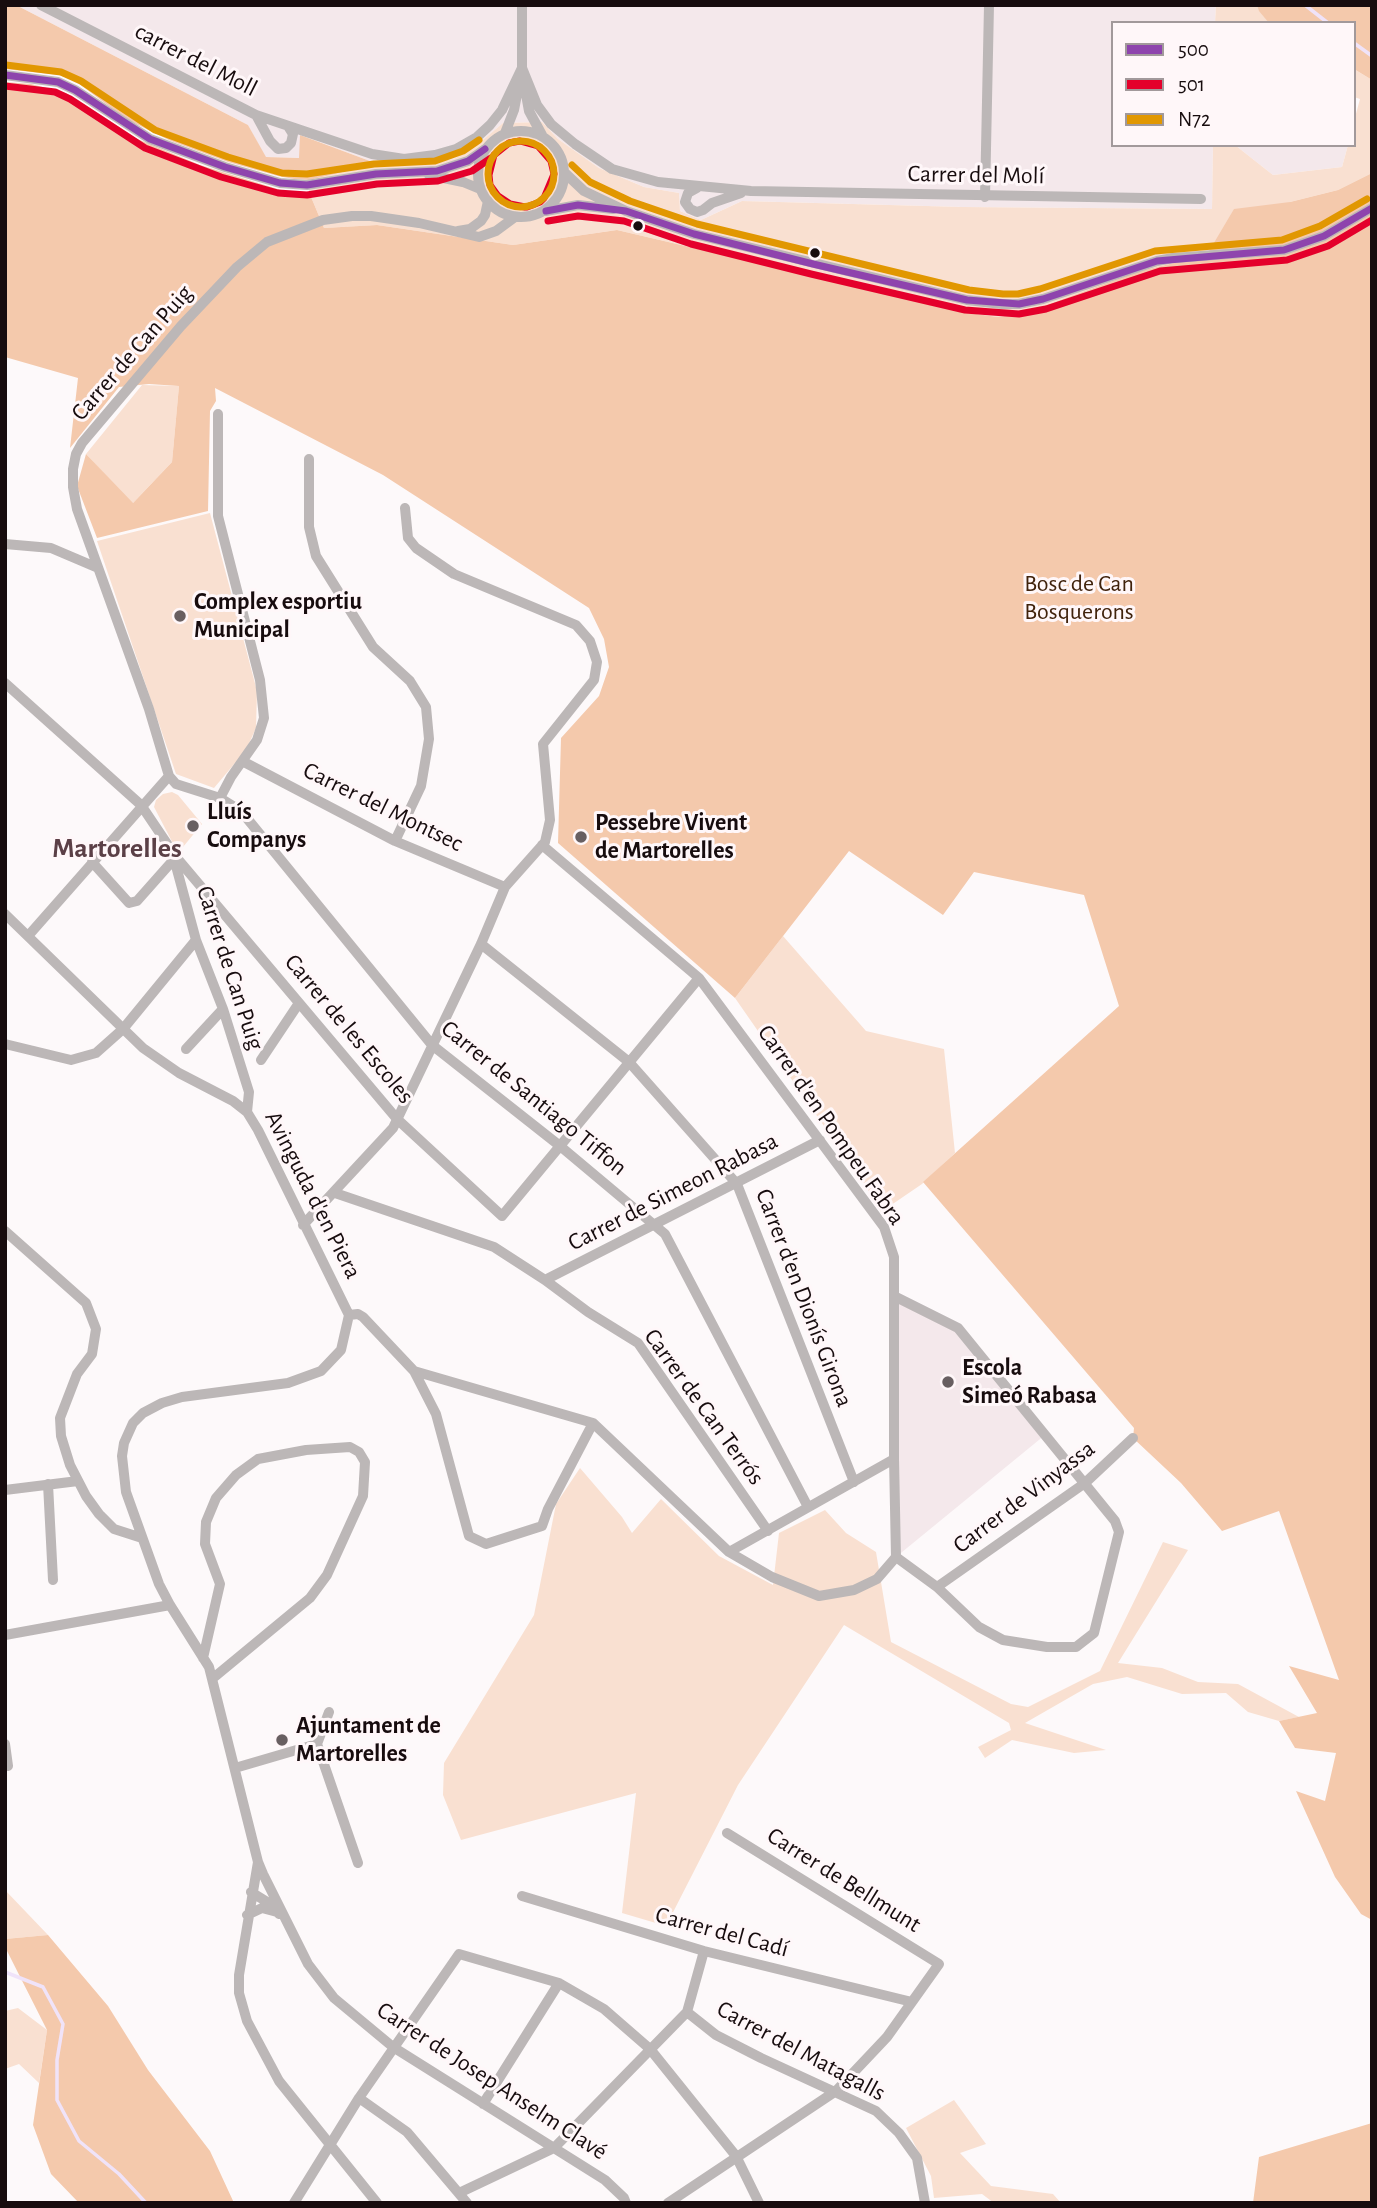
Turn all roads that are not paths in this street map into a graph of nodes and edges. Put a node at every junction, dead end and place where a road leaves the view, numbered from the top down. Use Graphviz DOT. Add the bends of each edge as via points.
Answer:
graph roads {
  1 [pos="41,5"];
  2 [pos="522,5"];
  3 [pos="989,5"];
  4 [pos="522,68"];
  5 [pos="5,75"];
  6 [pos="256,115"];
  7 [pos="288,126"];
  8 [pos="505,133"];
  9 [pos="544,137"];
  10 [pos="485,149"];
  11 [pos="416,172"];
  12 [pos="565,173"];
  13 [pos="699,187"];
  14 [pos="480,189"];
  15 [pos="751,191"];
  16 [pos="985,197"];
  17 [pos="1201,199"];
  18 [pos="488,201"];
  19 [pos="1372,208"];
  20 [pos="546,211"];
  21 [pos="626,211"];
  22 [pos="515,217"];
  23 [pos="456,231"];
  24 [pos="218,414"];
  25 [pos="309,458"];
  26 [pos="405,508"];
  27 [pos="5,544"];
  28 [pos="98,568"];
  29 [pos="5,683"];
  30 [pos="244,762"];
  31 [pos="169,776"];
  32 [pos="220,799"];
  33 [pos="141,805"];
  34 [pos="395,841"];
  35 [pos="542,845"];
  36 [pos="176,857"];
  37 [pos="92,862"];
  38 [pos="505,887"];
  39 [pos="5,914"];
  40 [pos="27,936"];
  41 [pos="197,940"];
  42 [pos="481,944"];
  43 [pos="699,978"];
  44 [pos="299,1003"];
  45 [pos="223,1009"];
  46 [pos="122,1028"];
  47 [pos="5,1044"];
  48 [pos="432,1045"];
  49 [pos="186,1049"];
  50 [pos="261,1060"];
  51 [pos="629,1062"];
  52 [pos="247,1112"];
  53 [pos="397,1119"];
  54 [pos="820,1140"];
  55 [pos="560,1146"];
  56 [pos="737,1184"];
  57 [pos="335,1193"];
  58 [pos="303,1225"];
  59 [pos="654,1225"];
  60 [pos="5,1231"];
  61 [pos="545,1280"];
  62 [pos="894,1296"];
  63 [pos="349,1315"];
  64 [pos="414,1371"];
  65 [pos="593,1423"];
  66 [pos="1133,1438"];
  67 [pos="894,1459"];
  68 [pos="78,1480"];
  69 [pos="854,1482"];
  70 [pos="1084,1483"];
  71 [pos="48,1484"];
  72 [pos="5,1490"];
  73 [pos="808,1507"];
  74 [pos="768,1531"];
  75 [pos="142,1538"];
  76 [pos="729,1552"];
  77 [pos="897,1556"];
  78 [pos="52,1580"];
  79 [pos="937,1587"];
  80 [pos="170,1605"];
  81 [pos="5,1634"];
  82 [pos="203,1658"];
  83 [pos="212,1679"];
  84 [pos="330,1712"];
  85 [pos="5,1744"];
  86 [pos="317,1744"];
  87 [pos="8,1766"];
  88 [pos="235,1768"];
  89 [pos="727,1833"];
  90 [pos="258,1862"];
  91 [pos="358,1863"];
  92 [pos="252,1889"];
  93 [pos="273,1894"];
  94 [pos="522,1896"];
  95 [pos="278,1912"];
  96 [pos="247,1915"];
  97 [pos="288,1925"];
  98 [pos="704,1951"];
  99 [pos="559,1983"];
  100 [pos="912,2002"];
  101 [pos="687,2012"];
  102 [pos="393,2047"];
  103 [pos="650,2049"];
  104 [pos="836,2091"];
  105 [pos="359,2098"];
  106 [pos="483,2104"];
  107 [pos="330,2145"];
  108 [pos="554,2148"];
  109 [pos="736,2156"];
  110 [pos="459,2193"];
  111 [pos="294,2203"];
  112 [pos="377,2203"];
  113 [pos="467,2203"];
  114 [pos="626,2203"];
  115 [pos="668,2203"];
  116 [pos="759,2203"];
  117 [pos="925,2203"];
  1 -- 6 [label="street, carrer del Moll"];
  2 -- 4 [label="street"];
  3 -- 16 [label="street"];
  4 -- 7 [label="street" via="491,125 456,149 435,155 404,159 372,154"];
  4 -- 8 [label="street"];
  4 -- 9 [label="street" via="528,111"];
  4 -- 13 [label="street, Carrer del Molí" via="537,105 551,124 612,169"];
  5 -- 11 [label="street" via="58,82 150,139 280,183 314,184"];
  6 -- 7 [label="street"];
  6 -- 7 [label="street" via="278,149 291,143 293,134"];
  8 -- 9 [label="street" via="526,131"];
  8 -- 10 [label="street"];
  9 -- 12 [label="street" via="557,150"];
  10 -- 11 [label="street" via="468,161"];
  10 -- 14 [label="street" via="479,167"];
  11 -- 14 [label="street"];
  12 -- 20 [label="street" via="557,198"];
  12 -- 21 [label="street" via="584,191"];
  13 -- 15 [label="street, Carrer del Molí"];
  13 -- 15 [label="street, Carrer del Molí" via="688,193 685,202 696,212"];
  14 -- 18 [label="street"];
  15 -- 16 [label="street, Carrer del Molí"];
  16 -- 17 [label="street, Carrer del Molí"];
  18 -- 22 [label="street"];
  18 -- 23 [label="street" via="481,221"];
  19 -- 21 [label="street" via="1324,236 1292,248 1157,261 1044,299 1011,304 967,300 813,264 694,234"];
  20 -- 21 [label="street" via="578,205"];
  20 -- 22 [label="street"];
  22 -- 23 [label="street, Carrer de Can Puig" via="479,237"];
  23 -- 28 [label="street, Carrer de Can Puig" via="371,216 323,220 267,242 244,260 112,405 76,454 75,498"];
  24 -- 30 [label="street" via="218,516 260,680 264,718"];
  25 -- 34 [label="street" via="309,527 316,556 373,647 410,681 426,707 429,739 421,786"];
  26 -- 35 [label="street" via="408,538 416,548 454,575 576,625 590,641 597,662 594,680 543,744 550,820"];
  27 -- 28 [label="street" via="51,548"];
  28 -- 31 [label="street, Carrer de Can Puig"];
  29 -- 33 [label="street, Carrer de Can Puig"];
  30 -- 32 [label="street"];
  30 -- 34 [label="street, Carrer del Montsec"];
  31 -- 32 [label="street, Carrer de Santiago Tiffon" via="176,784"];
  31 -- 33 [label="street"];
  32 -- 48 [label="street, Carrer de Santiago Tiffon" via="242,811"];
  33 -- 36 [label="street, Carrer de Can Puig"];
  33 -- 37 [label="street"];
  34 -- 38 [label="street, Carrer del Montsec"];
  35 -- 38 [label="street"];
  35 -- 43 [label="street, Carrer d'en Pompeu Fabra"];
  36 -- 37 [label="street" via="137,901 129,903"];
  36 -- 41 [label="street, Carrer de Can Puig"];
  36 -- 44 [label="street, Carrer de les Escoles"];
  37 -- 40 [label="street"];
  38 -- 42 [label="street"];
  39 -- 40 [label="street, Avinguda d'en Piera"];
  40 -- 46 [label="street, Avinguda d'en Piera"];
  41 -- 45 [label="street, Carrer de Can Puig"];
  41 -- 46 [label="street"];
  42 -- 48 [label="street"];
  42 -- 51 [label="street, Carrer d'en Dionís Girona"];
  43 -- 51 [label="street"];
  43 -- 54 [label="street, Carrer d'en Pompeu Fabra"];
  44 -- 50 [label="street"];
  44 -- 53 [label="street, Carrer de les Escoles"];
  45 -- 49 [label="street"];
  45 -- 52 [label="street, Carrer de Can Puig" via="249,1092"];
  46 -- 47 [label="street" via="96,1053 71,1060"];
  46 -- 52 [label="street, Avinguda d'en Piera" via="178,1073"];
  48 -- 53 [label="street"];
  48 -- 55 [label="street, Carrer de Santiago Tiffon"];
  51 -- 55 [label="street"];
  51 -- 56 [label="street, Carrer d'en Dionís Girona"];
  52 -- 58 [label="street, Avinguda d'en Piera"];
  53 -- 55 [label="street, Carrer de les Escoles" via="502,1216"];
  53 -- 57 [label="street"];
  54 -- 56 [label="street, Carrer de Simeon Rabasa"];
  54 -- 62 [label="street, Carrer d'en Pompeu Fabra" via="884,1227 894,1257"];
  55 -- 59 [label="street, Carrer de Santiago Tiffon"];
  56 -- 59 [label="street, Carrer de Simeon Rabasa"];
  56 -- 69 [label="street, Carrer d'en Dionís Girona"];
  57 -- 58 [label="street"];
  57 -- 61 [label="street, Carrer de Can Terrós" via="494,1247"];
  58 -- 63 [label="street, Avinguda d'en Piera"];
  59 -- 61 [label="street, Carrer de Simeon Rabasa"];
  59 -- 73 [label="street, Carrer de Santiago Tiffon" via="665,1234"];
  60 -- 68 [label="street" via="86,1303 96,1329 92,1354 77,1374 60,1418 61,1436"];
  61 -- 74 [label="street, Carrer de Can Terrós" via="638,1343"];
  62 -- 67 [label="street, Carrer d'en Pompeu Fabra"];
  62 -- 70 [label="street" via="958,1328"];
  63 -- 64 [label="street" via="363,1317"];
  63 -- 75 [label="street, Carrer de Josep Anselm Clavé" via="341,1350 321,1371 288,1383 182,1397 143,1413 133,1423 122,1456 126,1492"];
  64 -- 65 [label="street"];
  64 -- 65 [label="street" via="436,1414 469,1536 486,1544 542,1526"];
  65 -- 76 [label="street"];
  66 -- 70 [label="street, Carrer de Vinyassa"];
  67 -- 69 [label="street"];
  67 -- 77 [label="street, Carrer d'en Pompeu Fabra"];
  68 -- 71 [label="street"];
  68 -- 75 [label="street" via="114,1529"];
  69 -- 73 [label="street"];
  70 -- 79 [label="street, Carrer de Vinyassa"];
  70 -- 79 [label="street" via="1119,1532 1094,1633 1076,1647 1003,1640 979,1627"];
  71 -- 72 [label="street"];
  71 -- 78 [label="street"];
  73 -- 74 [label="street"];
  74 -- 76 [label="street"];
  75 -- 80 [label="street, Carrer de Josep Anselm Clavé"];
  76 -- 77 [label="street" via="772,1577 819,1596 854,1590 877,1579"];
  77 -- 79 [label="street"];
  80 -- 81 [label="street"];
  80 -- 82 [label="street, Carrer de Josep Anselm Clavé"];
  82 -- 83 [label="street, Carrer de Josep Anselm Clavé"];
  82 -- 83 [label="street" via="220,1584 205,1544 206,1522 216,1498 258,1459 306,1450 350,1447 359,1452 365,1461 363,1496 327,1575 310,1598"];
  83 -- 88 [label="street, Carrer de Josep Anselm Clavé"];
  84 -- 86 [label="street"];
  85 -- 87 [label="street"];
  86 -- 88 [label="street"];
  86 -- 91 [label="street"];
  88 -- 90 [label="street, Carrer de Josep Anselm Clavé"];
  89 -- 100 [label="street, Carrer de Bellmunt" via="939,1964"];
  90 -- 92 [label="street"];
  90 -- 93 [label="street, Carrer de Josep Anselm Clavé"];
  92 -- 93 [label="street" via="263,1888"];
  92 -- 95 [label="street, Carrer de Josep Anselm Clavé"];
  92 -- 96 [label="street"];
  93 -- 97 [label="street, Carrer de Josep Anselm Clavé"];
  94 -- 98 [label="street, Carrer del Cadí"];
  95 -- 96 [label="street" via="262,1908"];
  95 -- 97 [label="street, Carrer de Josep Anselm Clavé"];
  96 -- 107 [label="street" via="239,1975 247,2021 279,2081"];
  97 -- 102 [label="street, Carrer de Josep Anselm Clavé" via="308,1964 334,1998"];
  98 -- 100 [label="street, Carrer del Cadí"];
  98 -- 101 [label="street"];
  99 -- 102 [label="street" via="459,1954"];
  99 -- 103 [label="street" via="604,2009"];
  99 -- 106 [label="street"];
  100 -- 104 [label="street" via="887,2037"];
  101 -- 103 [label="street"];
  101 -- 104 [label="street, Carrer del Matagalls" via="716,2035"];
  102 -- 105 [label="street"];
  102 -- 106 [label="street, Carrer de Josep Anselm Clavé"];
  103 -- 108 [label="street"];
  103 -- 109 [label="street"];
  104 -- 109 [label="street"];
  104 -- 117 [label="street, Carrer del Matagalls" via="876,2111 899,2133 917,2158"];
  105 -- 107 [label="street"];
  105 -- 110 [label="street" via="407,2132"];
  106 -- 108 [label="street, Carrer de Josep Anselm Clavé"];
  107 -- 111 [label="street"];
  107 -- 112 [label="street"];
  108 -- 110 [label="street"];
  108 -- 114 [label="street, Carrer de Josep Anselm Clavé" via="604,2180"];
  109 -- 115 [label="street"];
  109 -- 116 [label="street"];
  110 -- 113 [label="street"];
}
